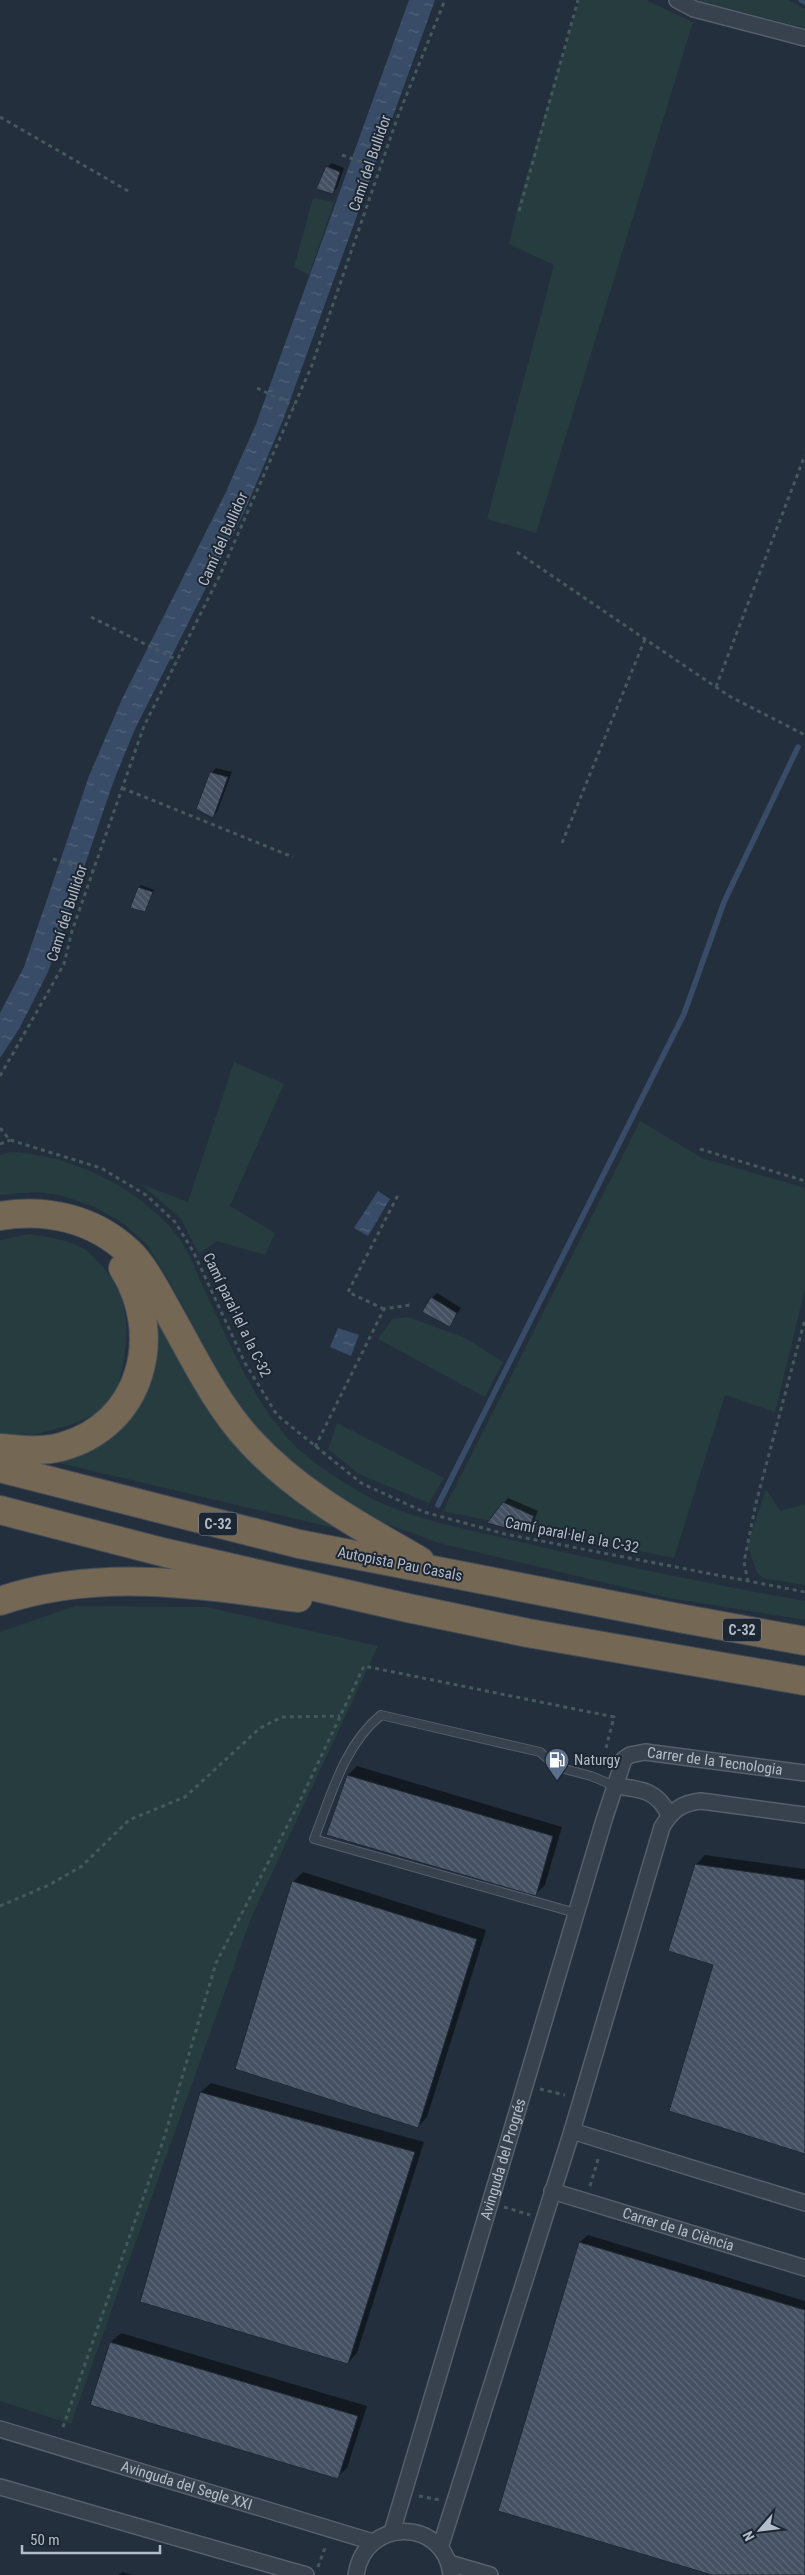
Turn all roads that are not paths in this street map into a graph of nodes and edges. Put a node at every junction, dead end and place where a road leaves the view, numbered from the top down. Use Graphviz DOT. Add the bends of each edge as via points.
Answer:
graph roads {
  1 [pos="677,0"];
  2 [pos="805,38"];
  3 [pos="0,1216"];
  4 [pos="68,1218"];
  5 [pos="0,1448"];
  6 [pos="0,1468"];
  7 [pos="0,1510"];
  8 [pos="438,1572"];
  9 [pos="0,1601"];
  10 [pos="408,1608"];
  11 [pos="805,1640"];
  12 [pos="805,1680"];
  13 [pos="805,1773"];
  14 [pos="614,1786"];
  15 [pos="805,1815"];
  16 [pos="669,1816"];
  17 [pos="576,1913"];
  18 [pos="572,2131"];
  19 [pos="552,2191"];
  20 [pos="805,2203"];
  21 [pos="805,2268"];
  22 [pos="0,2430"];
  23 [pos="0,2487"];
  24 [pos="392,2532"];
  25 [pos="373,2542"];
  26 [pos="440,2548"];
  27 [pos="450,2569"];
  28 [pos="306,2575"];
  29 [pos="356,2575"];
  30 [pos="490,2575"];
  1 -- 2 [label="street" via="694,9"];
  3 -- 4 [label="highway" via="45,1213"];
  4 -- 5 [label="highway" via="118,1260 132,1283 142,1307 145,1331 140,1372 118,1411 82,1439 61,1447 38,1450"];
  4 -- 8 [label="highway" via="104,1232 130,1253 221,1403 250,1441 276,1467 325,1506"];
  6 -- 8 [label="highway, Autopista Pau Casals / C-32" via="299,1544"];
  7 -- 10 [label="highway" via="166,1553"];
  8 -- 11 [label="highway, Autopista Pau Casals / C-32"];
  9 -- 10 [label="highway" via="45,1588 106,1581 220,1587 347,1605"];
  10 -- 12 [label="highway" via="528,1633"];
  13 -- 14 [label="street, Carrer de la Tecnologia" via="645,1752 630,1754 624,1759"];
  14 -- 16 [label="street" via="637,1789 657,1797"];
  14 -- 17 [label="street, Avinguda del Progrés"];
  14 -- 17 [label="lane" via="557,1766 540,1752 381,1715 368,1725 343,1764 314,1839"];
  15 -- 16 [label="street" via="701,1801 681,1806"];
  16 -- 18 [label="street" via="662,1827"];
  17 -- 24 [label="street, Avinguda del Progrés"];
  18 -- 19 [label="street"];
  18 -- 20 [label="street"];
  19 -- 21 [label="street, Carrer de la Ciència"];
  19 -- 26 [label="street"];
  22 -- 25 [label="street, Avinguda del Segle XXI"];
  23 -- 28 [label="street"];
  24 -- 25 [label="street"];
  24 -- 26 [label="street" via="418,2533"];
  25 -- 29 [label="street" via="359,2560"];
  26 -- 27 [label="street"];
  27 -- 30 [label="street"];
}
